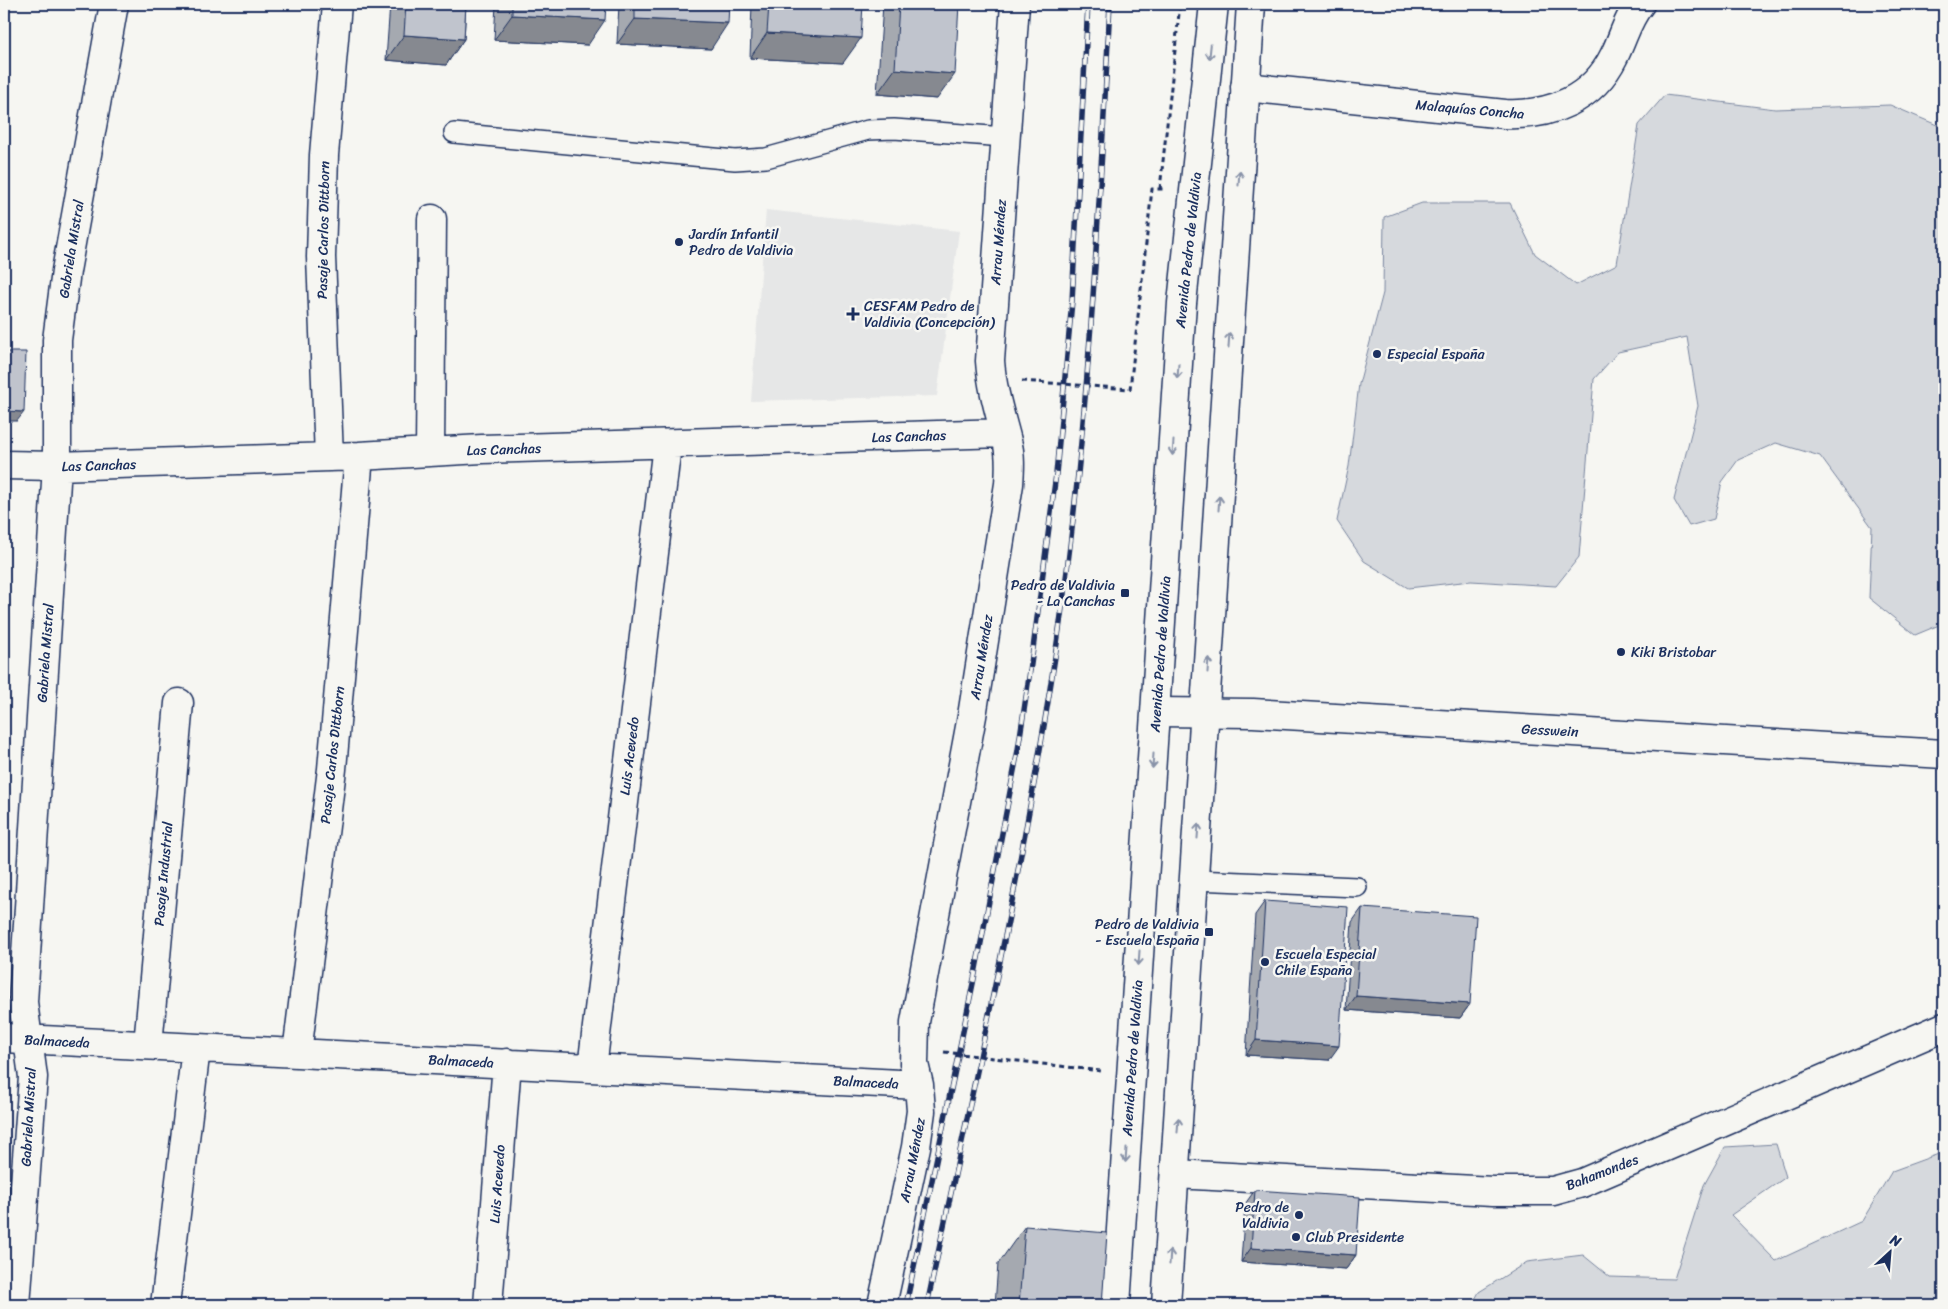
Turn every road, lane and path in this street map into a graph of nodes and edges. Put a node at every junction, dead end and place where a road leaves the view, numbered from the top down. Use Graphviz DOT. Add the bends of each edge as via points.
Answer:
graph roads {
  1 [pos="114,4"];
  2 [pos="337,4"];
  3 [pos="1015,4"];
  4 [pos="1180,4"];
  5 [pos="1214,4"];
  6 [pos="1251,4"];
  7 [pos="1640,4"];
  8 [pos="1245,87"];
  9 [pos="454,133"];
  10 [pos="1005,137"];
  11 [pos="1160,189"];
  12 [pos="1194,190"];
  13 [pos="432,219"];
  14 [pos="992,385"];
  15 [pos="1004,433"];
  16 [pos="667,445"];
  17 [pos="430,452"];
  18 [pos="359,456"];
  19 [pos="330,457"];
  20 [pos="4,465"];
  21 [pos="57,466"];
  22 [pos="179,703"];
  23 [pos="1156,712"];
  24 [pos="1205,714"];
  25 [pos="1944,754"];
  26 [pos="1194,880"];
  27 [pos="1357,887"];
  28 [pos="1944,1027"];
  29 [pos="16,1039"];
  30 [pos="148,1045"];
  31 [pos="196,1048"];
  32 [pos="913,1049"];
  33 [pos="297,1053"];
  34 [pos="506,1063"];
  35 [pos="592,1068"];
  36 [pos="1098,1071"];
  37 [pos="919,1085"];
  38 [pos="1175,1174"];
  39 [pos="16,1305"];
  40 [pos="165,1305"];
  41 [pos="488,1305"];
  42 [pos="882,1305"];
  43 [pos="1116,1305"];
  44 [pos="1166,1305"];
  1 -- 21 [label="street, Gabriela Mistral" via="66,271 57,340"];
  2 -- 19 [label="street, Pasaje Carlos Dittborn" via="324,155 321,257"];
  3 -- 10 [label="street, Arrau Méndez"];
  4 -- 11 [label="path"];
  5 -- 12 [label="street, Avenida Pedro de Valdivia, one-way"];
  6 -- 8 [label="street"];
  7 -- 8 [label="street, Malaquías Concha" via="1602,75 1568,103 1548,110 1506,114"];
  24 -- 8 [label="street, one-way"];
  9 -- 10 [label="lane" via="736,160 766,158 853,132 881,128"];
  10 -- 14 [label="street, Arrau Méndez" via="991,343"];
  11 -- 12 [label="path"];
  11 -- 14 [label="path" via="1152,189 1130,390 1009,380"];
  12 -- 23 [label="street, Avenida Pedro de Valdivia, one-way" via="1182,303"];
  13 -- 17 [label="street"];
  14 -- 15 [label="street, Arrau Méndez"];
  15 -- 16 [label="street, Las Canchas"];
  15 -- 32 [label="street, Arrau Méndez" via="1010,457 1009,484"];
  16 -- 17 [label="street, Las Canchas"];
  16 -- 35 [label="street, Luis Acevedo"];
  17 -- 18 [label="street, Las Canchas"];
  18 -- 19 [label="street, Las Canchas"];
  18 -- 33 [label="street, Pasaje Carlos Dittborn" via="332,769"];
  19 -- 21 [label="street, Las Canchas"];
  20 -- 21 [label="street, Las Canchas"];
  21 -- 29 [label="street, Gabriela Mistral" via="23,1002"];
  22 -- 30 [label="street, Pasaje Industrial"];
  23 -- 24 [label="street, Gesswein"];
  23 -- 43 [label="street, Avenida Pedro de Valdivia, one-way"];
  24 -- 25 [label="street, Gesswein" via="1263,713"];
  26 -- 24 [label="street, one-way"];
  26 -- 27 [label="lane"];
  38 -- 26 [label="street, one-way"];
  28 -- 38 [label="street, Bahamondes" via="1582,1183 1553,1191 1493,1192"];
  29 -- 30 [label="street, Balmaceda"];
  29 -- 39 [label="street, Gabriela Mistral" via="33,1077"];
  30 -- 31 [label="street, Balmaceda"];
  31 -- 33 [label="street, Balmaceda"];
  31 -- 40 [label="street"];
  32 -- 36 [label="path"];
  32 -- 37 [label="street, Arrau Méndez"];
  33 -- 34 [label="street, Balmaceda"];
  34 -- 35 [label="street, Balmaceda"];
  34 -- 41 [label="street, Luis Acevedo"];
  35 -- 37 [label="street, Balmaceda"];
  37 -- 42 [label="street, Arrau Méndez" via="921,1111 916,1147"];
  44 -- 38 [label="street, one-way"];
}
